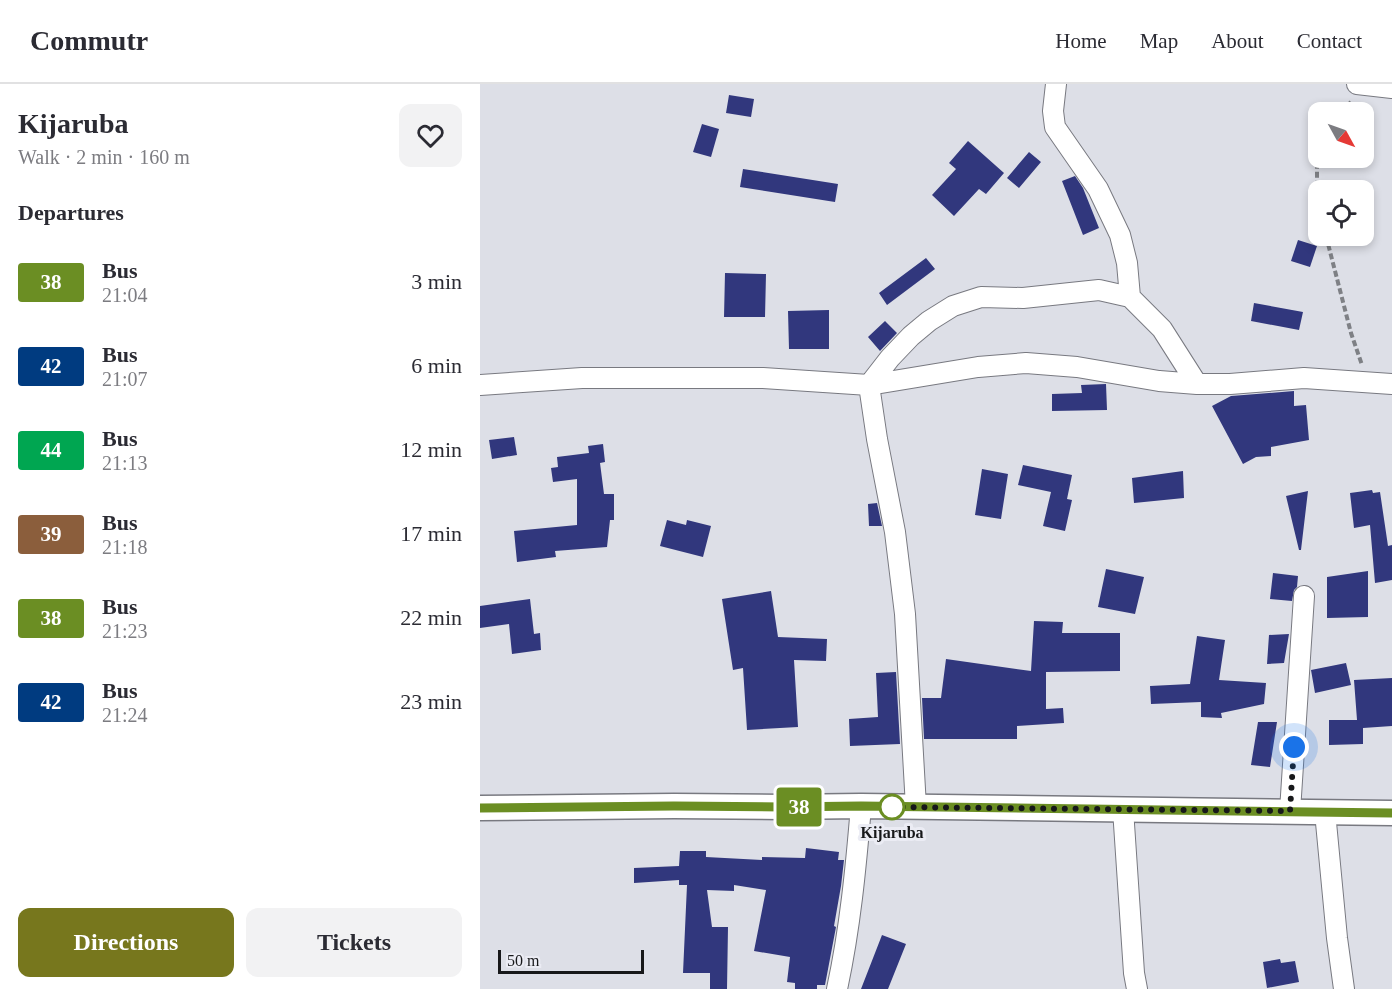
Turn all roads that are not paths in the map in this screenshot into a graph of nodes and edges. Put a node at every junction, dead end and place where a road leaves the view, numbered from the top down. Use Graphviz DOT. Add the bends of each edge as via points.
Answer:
graph roads {
  1 [pos="1056,84"];
  2 [pos="1357,84"];
  3 [pos="1392,88"];
  4 [pos="1130,297"];
  5 [pos="1197,384"];
  6 [pos="1392,384"];
  7 [pos="480,385"];
  8 [pos="869,385"];
  9 [pos="1304,596"];
  10 [pos="861,806"];
  11 [pos="916,807"];
  12 [pos="480,808"];
  13 [pos="1123,809"];
  14 [pos="1290,811"];
  15 [pos="1325,812"];
  16 [pos="1392,813"];
  17 [pos="837,989"];
  18 [pos="1137,989"];
  19 [pos="1344,989"];
  1 -- 4 [label="street" via="1054,127 1098,189 1120,235"];
  2 -- 3 [label="street"];
  4 -- 5 [label="street" via="1162,329"];
  4 -- 8 [label="street" via="1099,290 1023,298 981,297 953,306 911,336"];
  5 -- 6 [label="street" via="1304,378"];
  5 -- 8 [label="street" via="1077,366 1026,363 978,366"];
  7 -- 8 [label="street" via="582,378 763,378"];
  8 -- 11 [label="street" via="905,614"];
  9 -- 14 [label="street"];
  10 -- 11 [label="main road"];
  10 -- 12 [label="main road"];
  10 -- 17 [label="street" via="845,953"];
  11 -- 13 [label="main road"];
  13 -- 14 [label="main road"];
  13 -- 18 [label="street"];
  14 -- 15 [label="main road"];
  15 -- 16 [label="main road"];
  15 -- 19 [label="street"];
}
